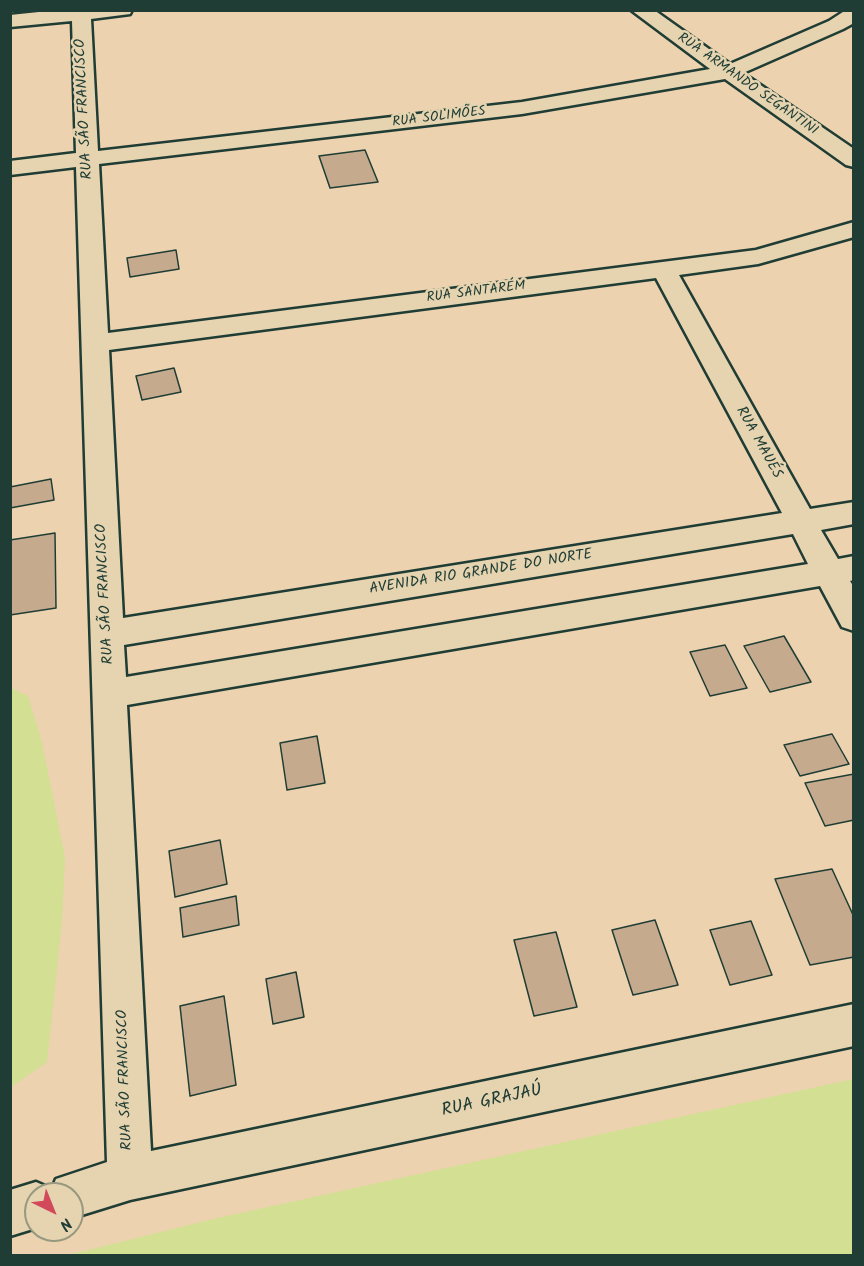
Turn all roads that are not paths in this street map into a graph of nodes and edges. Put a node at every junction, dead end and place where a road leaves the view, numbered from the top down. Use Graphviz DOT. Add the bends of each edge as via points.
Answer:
graph roads {
  1 [pos="123,10"];
  2 [pos="640,10"];
  3 [pos="81,13"];
  4 [pos="854,14"];
  5 [pos="10,21"];
  6 [pos="728,72"];
  7 [pos="854,160"];
  8 [pos="87,161"];
  9 [pos="10,168"];
  10 [pos="854,229"];
  11 [pos="663,268"];
  12 [pos="95,342"];
  13 [pos="854,513"];
  14 [pos="801,521"];
  15 [pos="841,570"];
  16 [pos="854,618"];
  17 [pos="108,634"];
  18 [pos="111,694"];
  19 [pos="854,1025"];
  20 [pos="130,1178"];
  21 [pos="84,1191"];
  1 -- 3 [label="street"];
  2 -- 6 [label="street, RUA ARMANDO SEGANTINI"];
  3 -- 5 [label="street"];
  3 -- 8 [label="street, RUA SÃO FRANCISCO"];
  4 -- 6 [label="street, RUA SOLIMÕES"];
  6 -- 7 [label="street, RUA ARMANDO SEGANTINI"];
  6 -- 8 [label="street, RUA SOLIMÕES" via="522,108"];
  8 -- 9 [label="street, RUA SOLIMÕES"];
  8 -- 12 [label="street, RUA SÃO FRANCISCO"];
  10 -- 11 [label="street, RUA SANTARÉM" via="758,257"];
  11 -- 12 [label="street, RUA SANTARÉM"];
  11 -- 14 [label="street, RUA MAUÉS"];
  12 -- 17 [label="street, RUA SÃO FRANCISCO"];
  13 -- 14 [label="street, AVENIDA RIO GRANDE DO NORTE"];
  14 -- 15 [label="street, RUA MAUÉS"];
  14 -- 17 [label="street, AVENIDA RIO GRANDE DO NORTE"];
  15 -- 16 [label="street, RUA MAUÉS"];
  15 -- 18 [label="street"];
  17 -- 18 [label="street, RUA SÃO FRANCISCO"];
  18 -- 20 [label="street, RUA SÃO FRANCISCO"];
  19 -- 20 [label="street, RUA GRAJAÚ"];
  20 -- 21 [label="street, RUA GRAJAÚ"];
}
